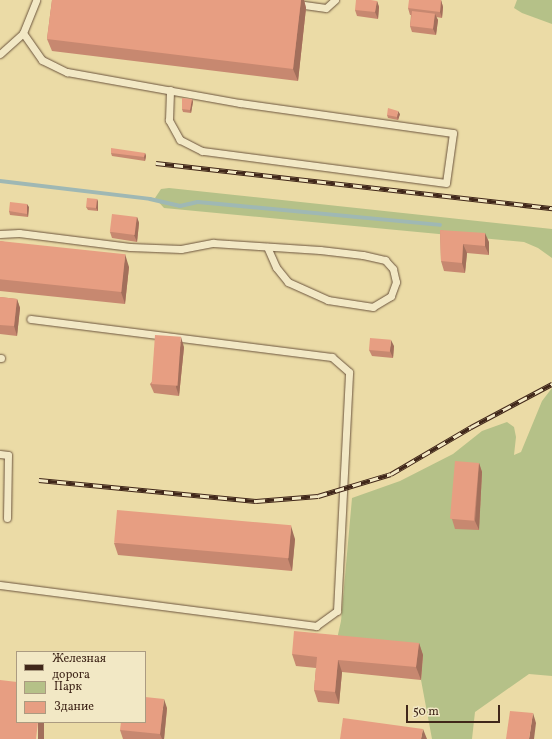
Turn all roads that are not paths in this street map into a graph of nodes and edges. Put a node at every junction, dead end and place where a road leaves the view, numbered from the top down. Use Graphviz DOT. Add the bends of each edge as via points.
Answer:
graph roads {
  1 [pos="36,0"];
  2 [pos="335,0"];
  3 [pos="290,3"];
  4 [pos="23,33"];
  5 [pos="0,54"];
  6 [pos="170,90"];
  7 [pos="0,234"];
  8 [pos="267,247"];
  9 [pos="30,319"];
  10 [pos="0,454"];
  11 [pos="7,518"];
  12 [pos="0,585"];
  1 -- 4 [label="lane"];
  2 -- 3 [label="lane" via="326,8"];
  4 -- 5 [label="lane"];
  4 -- 6 [label="lane" via="42,60 67,72"];
  6 -- 6 [label="lane" via="240,103 453,133 446,183 202,150 180,140 169,120"];
  7 -- 8 [label="lane" via="130,247 181,249 213,243"];
  8 -- 8 [label="lane" via="363,255 385,260 394,269 396,282 390,296 374,307 328,300 288,282 276,267"];
  9 -- 12 [label="lane" via="332,357 350,372 337,611 316,626"];
  10 -- 11 [label="lane" via="8,455"];
}
